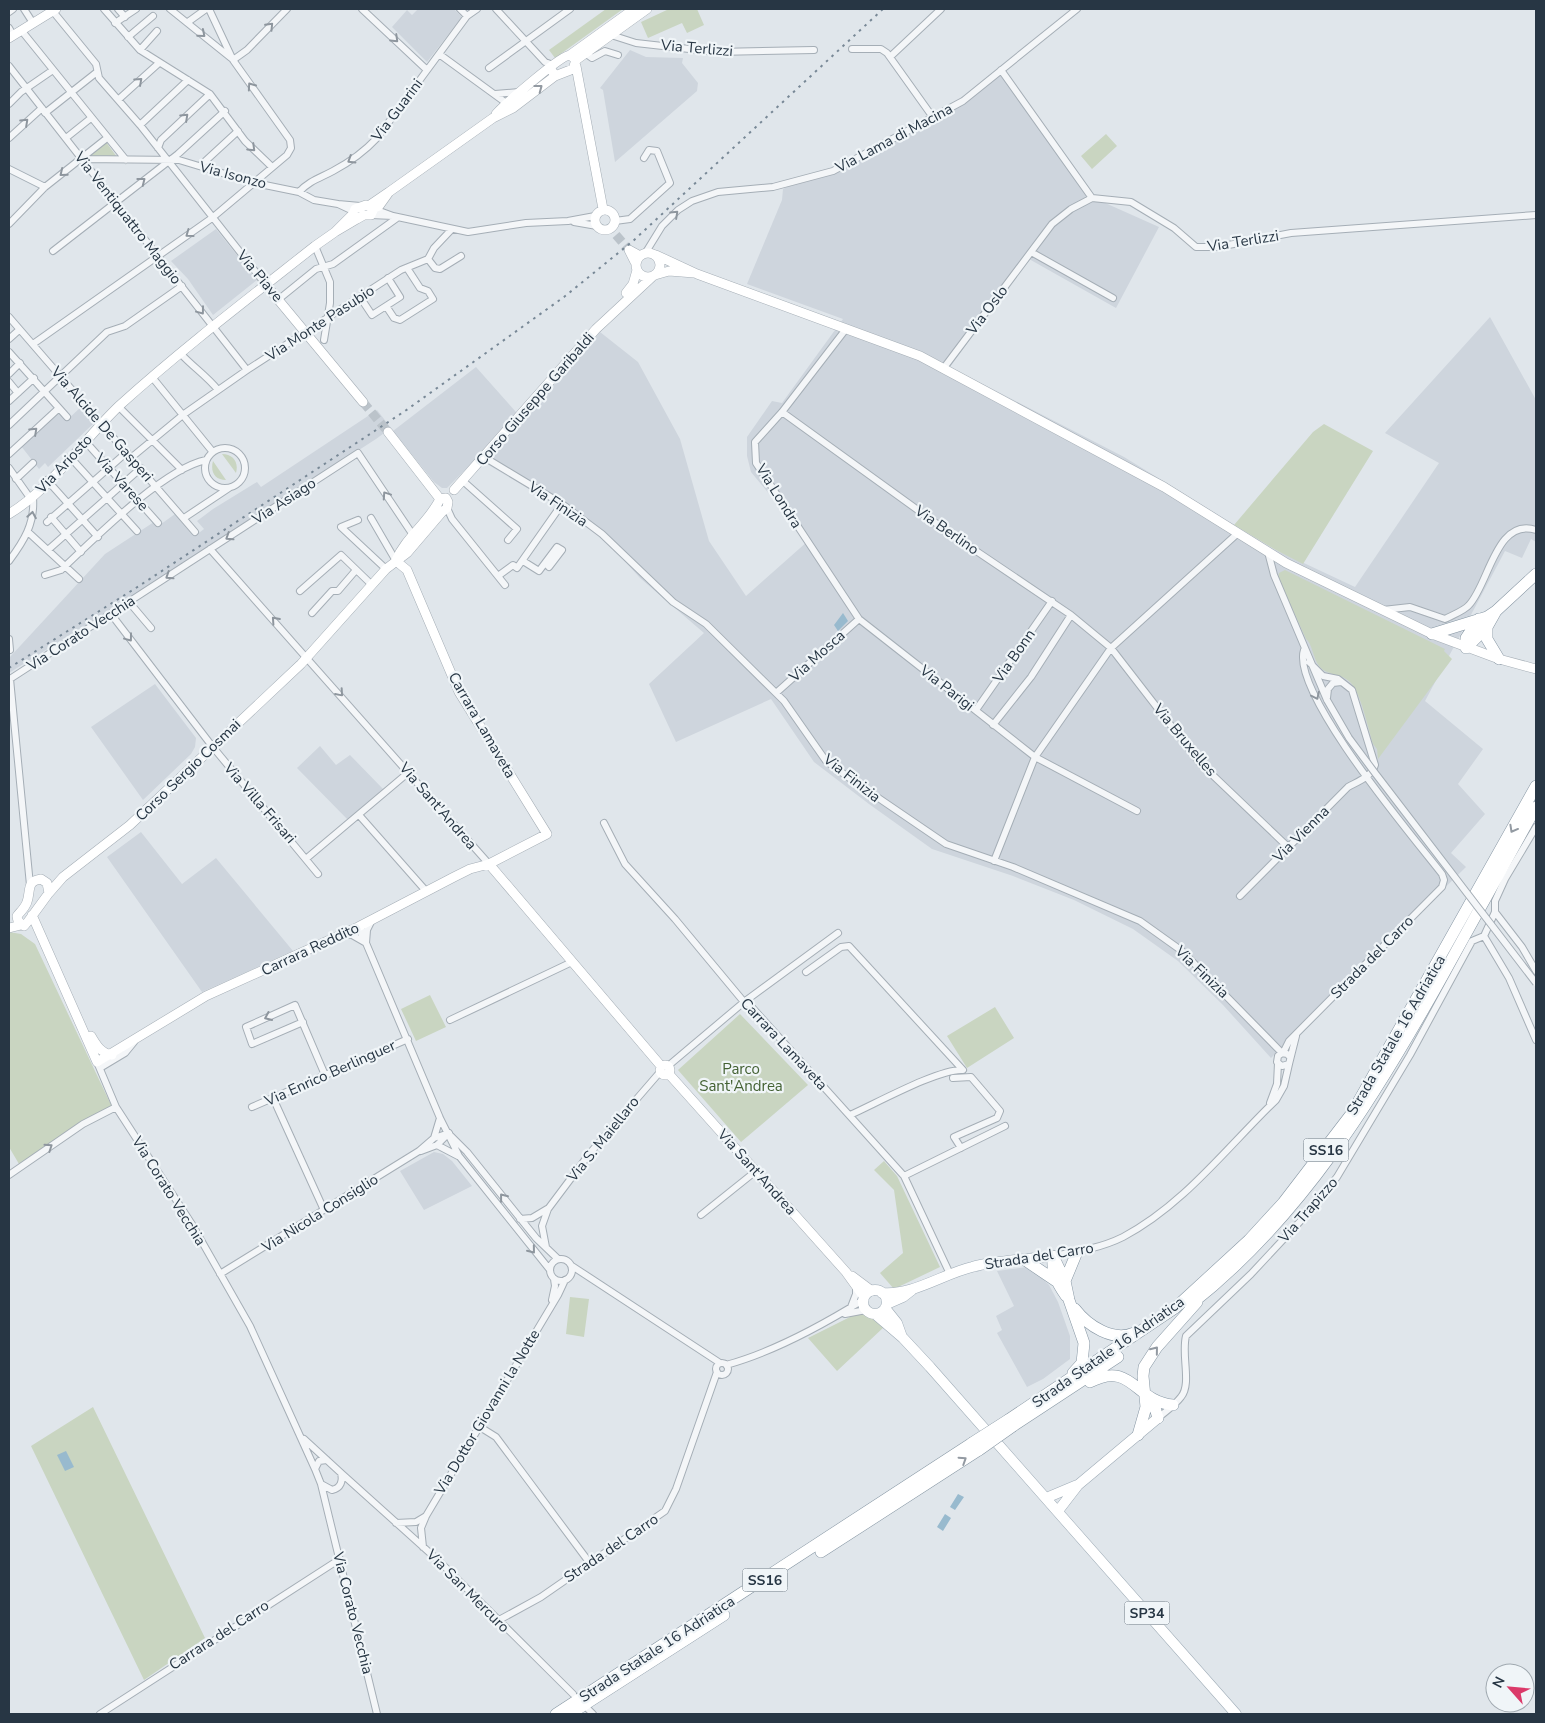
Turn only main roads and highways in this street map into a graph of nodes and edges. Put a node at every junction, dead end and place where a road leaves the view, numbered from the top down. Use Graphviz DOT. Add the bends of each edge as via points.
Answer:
graph roads {
  1 [pos="1536,574"];
  2 [pos="1483,623"];
  3 [pos="1432,634"];
  4 [pos="1466,648"];
  5 [pos="1499,659"];
  6 [pos="1536,786"];
  7 [pos="1536,806"];
  8 [pos="1077,1252"];
  9 [pos="1053,1256"];
  10 [pos="1025,1260"];
  11 [pos="1060,1281"];
  12 [pos="915,1288"];
  13 [pos="1205,1293"];
  14 [pos="904,1297"];
  15 [pos="1069,1300"];
  16 [pos="870,1301"];
  17 [pos="886,1306"];
  18 [pos="897,1323"];
  19 [pos="1150,1327"];
  20 [pos="903,1338"];
  21 [pos="1051,1397"];
  22 [pos="1148,1401"];
  23 [pos="1174,1405"];
  24 [pos="1158,1418"];
  25 [pos="1138,1435"];
  26 [pos="975,1446"];
  27 [pos="1078,1485"];
  28 [pos="1046,1498"];
  29 [pos="1058,1511"];
  30 [pos="556,1714"];
  31 [pos="570,1714"];
  32 [pos="1236,1714"];
  1 -- 2 [label="highway"];
  2 -- 3 [label="highway"];
  2 -- 4 [label="highway"];
  2 -- 5 [label="highway" via="1487,639"];
  6 -- 19 [label="highway, Strada Statale 16 Adriatica / SS16, one-way" via="1352,1113 1283,1204 1200,1287"];
  7 -- 13 [label="highway, Strada Statale 16 Adriatica / SS16" via="1360,1117 1290,1208"];
  8 -- 11 [label="highway"];
  9 -- 10 [label="main road, Strada del Carro"];
  9 -- 11 [label="highway"];
  10 -- 11 [label="highway"];
  10 -- 12 [label="main road, Strada del Carro" via="992,1262"];
  11 -- 15 [label="highway"];
  12 -- 14 [label="main road, Strada del Carro"];
  12 -- 16 [label="main road, Strada del Carro"];
  13 -- 21 [label="highway, Strada Statale 16 Adriatica / SS16" via="1154,1333"];
  22 -- 13 [label="highway, one-way" via="1143,1376 1149,1358"];
  14 -- 17 [label="main road, Strada del Carro"];
  14 -- 18 [label="main road" via="898,1309"];
  15 -- 19 [label="highway" via="1094,1327 1111,1335 1127,1336"];
  15 -- 21 [label="highway" via="1084,1343 1084,1353 1082,1363"];
  16 -- 17 [label="main road"];
  16 -- 17 [label="main road, Via Sant'Andrea"];
  16 -- 20 [label="main road, Via Sant'Andrea"];
  17 -- 18 [label="main road, Via Sant'Andrea"];
  18 -- 20 [label="main road, Via Sant'Andrea"];
  19 -- 21 [label="highway, Strada Statale 16 Adriatica / SS16"];
  20 -- 28 [label="main road, Via Sant'Andrea"];
  21 -- 22 [label="highway" via="1111,1375 1127,1379"];
  21 -- 26 [label="highway, Strada Statale 16 Adriatica / SS16, bridge"];
  22 -- 23 [label="highway"];
  22 -- 24 [label="highway"];
  22 -- 25 [label="highway"];
  24 -- 25 [label="main road"];
  25 -- 27 [label="main road"];
  26 -- 30 [label="highway, Strada Statale 16 Adriatica / SS16"];
  31 -- 26 [label="highway, Strada Statale 16 Adriatica / SS16, one-way"];
  27 -- 28 [label="main road"];
  27 -- 29 [label="main road"];
  28 -- 29 [label="main road, Via Sant'Andrea"];
  29 -- 32 [label="main road, SP34"];
}
